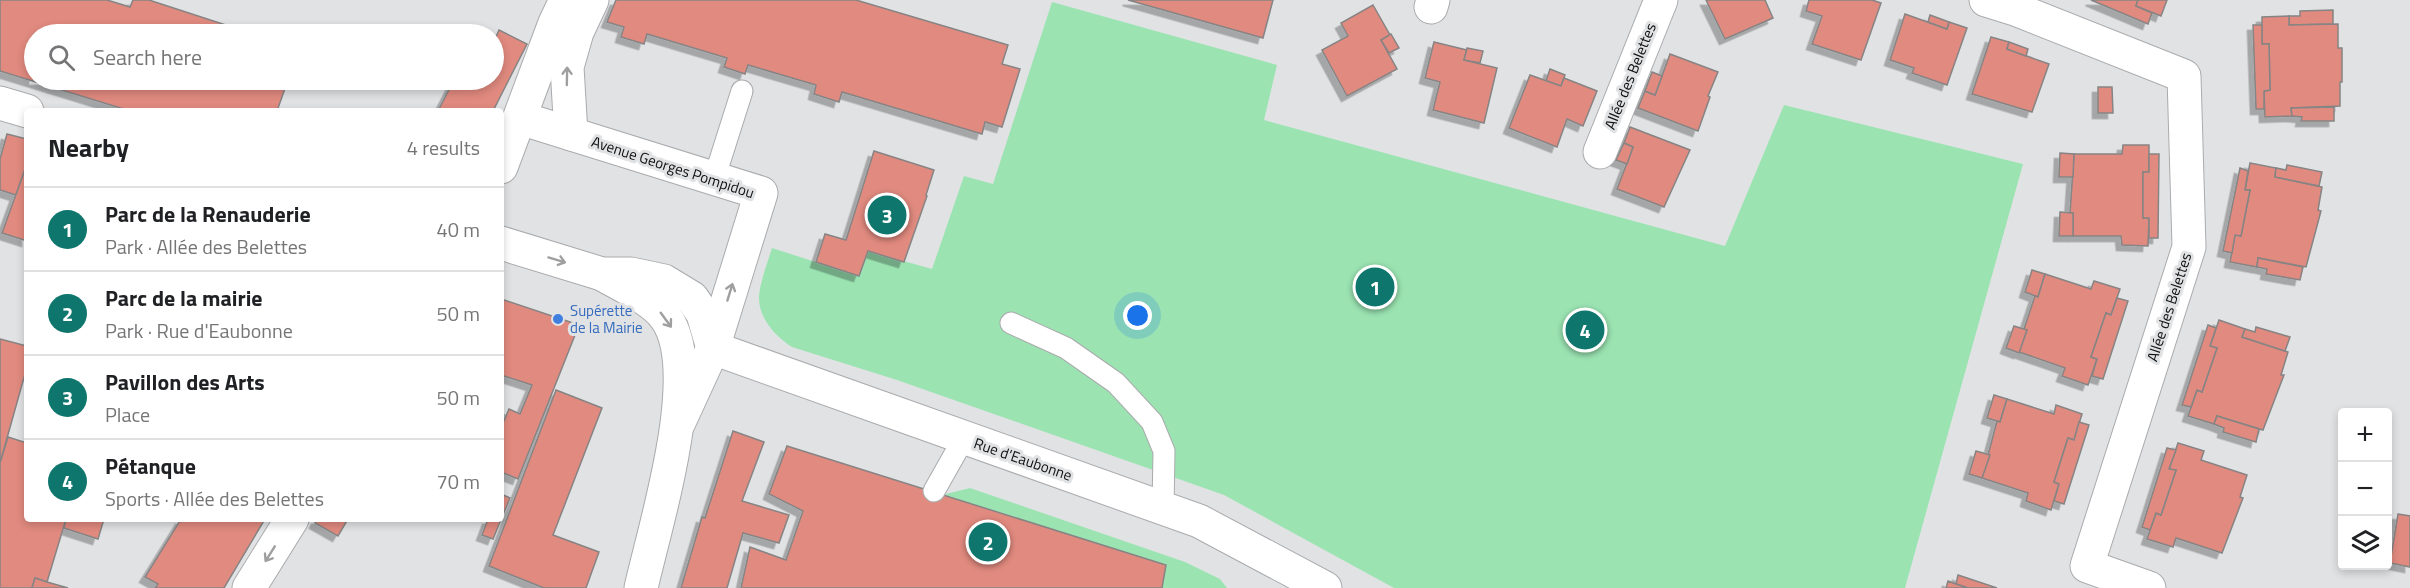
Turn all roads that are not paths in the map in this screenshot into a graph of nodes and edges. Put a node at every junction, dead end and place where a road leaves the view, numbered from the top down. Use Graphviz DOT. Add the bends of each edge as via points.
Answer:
graph roads {
  1 [pos="566,0"];
  2 [pos="592,0"];
  3 [pos="1661,0"];
  4 [pos="1986,0"];
  5 [pos="742,91"];
  6 [pos="0,103"];
  7 [pos="24,110"];
  8 [pos="520,118"];
  9 [pos="571,134"];
  10 [pos="1600,152"];
  11 [pos="504,159"];
  12 [pos="714,178"];
  13 [pos="504,244"];
  14 [pos="602,274"];
  15 [pos="1011,323"];
  16 [pos="713,348"];
  17 [pos="679,422"];
  18 [pos="964,438"];
  19 [pos="934,491"];
  20 [pos="1163,508"];
  21 [pos="290,522"];
  22 [pos="249,588"];
  23 [pos="641,588"];
  24 [pos="1324,588"];
  25 [pos="2148,588"];
  1 -- 8 [label="main road"];
  9 -- 2 [label="main road, Avenue Georges Pompidou, one-way" via="567,67"];
  3 -- 10 [label="main road, Allée des Belettes"];
  4 -- 25 [label="main road, Allée des Belettes" via="2184,76 2189,247 2087,566"];
  5 -- 12 [label="lane"];
  6 -- 7 [label="main road"];
  8 -- 9 [label="main road, Avenue Georges Pompidou"];
  8 -- 11 [label="main road"];
  9 -- 12 [label="main road, Avenue Georges Pompidou"];
  16 -- 12 [label="main road, Avenue Georges Pompidou, one-way" via="761,193"];
  13 -- 14 [label="main road, Avenue Georges Pompidou, one-way"];
  14 -- 16 [label="main road, Avenue Georges Pompidou" via="648,277 677,288 692,298 703,314"];
  14 -- 17 [label="main road, Avenue Georges Pompidou, one-way" via="639,295 665,315 671,325 681,368"];
  15 -- 20 [label="lane" via="1066,348 1116,383 1152,422 1164,452"];
  16 -- 17 [label="main road, Avenue Georges Pompidou"];
  16 -- 18 [label="main road, Rue d'Eaubonne"];
  17 -- 23 [label="main road, Avenue Georges Pompidou"];
  18 -- 19 [label="lane"];
  18 -- 20 [label="main road, Rue d'Eaubonne"];
  20 -- 24 [label="main road, Rue d'Eaubonne" via="1199,521"];
  21 -- 22 [label="main road, one-way"];
}
